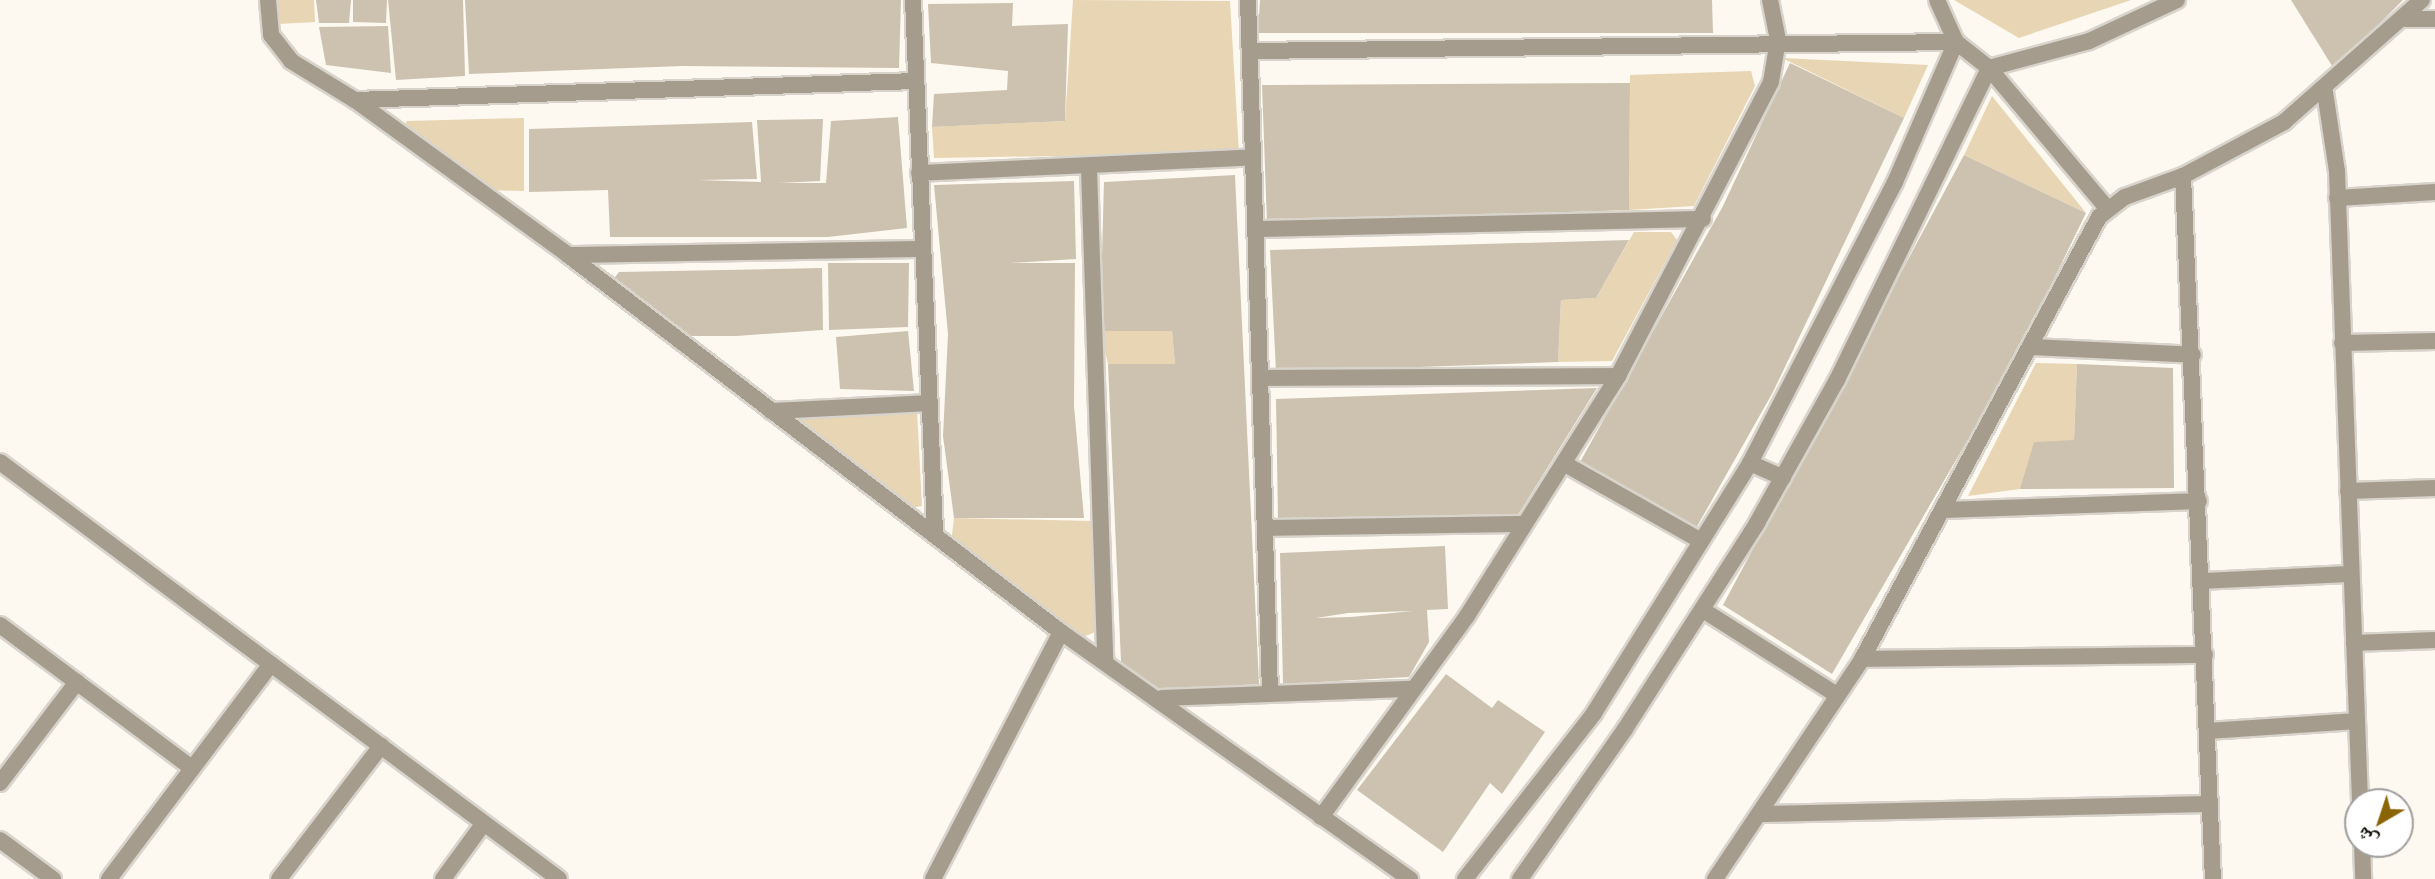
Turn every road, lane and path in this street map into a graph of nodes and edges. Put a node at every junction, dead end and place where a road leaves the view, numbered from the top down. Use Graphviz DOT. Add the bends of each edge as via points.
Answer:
graph roads {
  1 [pos="268,0"];
  2 [pos="914,0"];
  3 [pos="1248,0"];
  4 [pos="1770,0"];
  5 [pos="1937,0"];
  6 [pos="2177,0"];
  7 [pos="2422,0"];
  8 [pos="2406,19"];
  9 [pos="2435,19"];
  10 [pos="1778,40"];
  11 [pos="1956,42"];
  12 [pos="1250,51"];
  13 [pos="1990,68"];
  14 [pos="916,81"];
  15 [pos="2325,92"];
  16 [pos="355,100"];
  17 [pos="1253,157"];
  18 [pos="1089,169"];
  19 [pos="919,173"];
  20 [pos="2183,176"];
  21 [pos="2435,192"];
  22 [pos="2337,198"];
  23 [pos="2107,208"];
  24 [pos="1703,219"];
  25 [pos="1257,229"];
  26 [pos="922,249"];
  27 [pos="568,255"];
  28 [pos="2435,341"];
  29 [pos="2342,343"];
  30 [pos="2032,347"];
  31 [pos="2193,355"];
  32 [pos="1618,376"];
  33 [pos="1260,378"];
  34 [pos="927,403"];
  35 [pos="771,411"];
  36 [pos="0,462"];
  37 [pos="1750,463"];
  38 [pos="1565,464"];
  39 [pos="1783,478"];
  40 [pos="2435,488"];
  41 [pos="2348,491"];
  42 [pos="2199,501"];
  43 [pos="1945,510"];
  44 [pos="1524,524"];
  45 [pos="1265,528"];
  46 [pos="934,532"];
  47 [pos="1701,541"];
  48 [pos="2351,574"];
  49 [pos="2202,581"];
  50 [pos="1703,610"];
  51 [pos="0,625"];
  52 [pos="1061,632"];
  53 [pos="2435,640"];
  54 [pos="2354,643"];
  55 [pos="2205,655"];
  56 [pos="1862,659"];
  57 [pos="1105,660"];
  58 [pos="271,664"];
  59 [pos="77,682"];
  60 [pos="1410,689"];
  61 [pos="1269,693"];
  62 [pos="1837,695"];
  63 [pos="1162,698"];
  64 [pos="2357,722"];
  65 [pos="2208,731"];
  66 [pos="381,746"];
  67 [pos="192,768"];
  68 [pos="0,783"];
  69 [pos="2359,788"];
  70 [pos="2210,804"];
  71 [pos="1762,814"];
  72 [pos="1321,817"];
  73 [pos="484,823"];
  74 [pos="0,840"];
  75 [pos="2362,858"];
  76 [pos="53,879"];
  77 [pos="109,879"];
  78 [pos="279,879"];
  79 [pos="443,879"];
  80 [pos="559,879"];
  81 [pos="933,879"];
  82 [pos="1410,879"];
  83 [pos="1467,879"];
  84 [pos="1520,879"];
  85 [pos="1715,879"];
  86 [pos="2213,879"];
  87 [pos="2363,879"];
  1 -- 16 [label="street" via="271,35 283,54"];
  2 -- 14 [label="street"];
  3 -- 12 [label="street"];
  4 -- 10 [label="street"];
  5 -- 11 [label="street"];
  6 -- 13 [label="street" via="2089,41"];
  7 -- 8 [label="street"];
  8 -- 9 [label="street"];
  8 -- 15 [label="street"];
  10 -- 11 [label="street"];
  10 -- 12 [label="street"];
  10 -- 24 [label="street" via="1771,82"];
  11 -- 13 [label="street"];
  11 -- 37 [label="street" via="1895,182"];
  12 -- 17 [label="street"];
  13 -- 23 [label="street"];
  13 -- 39 [label="street"];
  14 -- 16 [label="street"];
  14 -- 19 [label="street"];
  15 -- 20 [label="street" via="2284,122"];
  15 -- 22 [label="street"];
  16 -- 27 [label="street"];
  17 -- 18 [label="street"];
  17 -- 25 [label="street"];
  18 -- 19 [label="street"];
  18 -- 57 [label="street"];
  19 -- 26 [label="street"];
  20 -- 23 [label="street"];
  20 -- 31 [label="street"];
  21 -- 22 [label="street"];
  22 -- 29 [label="street"];
  23 -- 30 [label="street"];
  24 -- 25 [label="street"];
  24 -- 32 [label="street"];
  25 -- 33 [label="street"];
  26 -- 27 [label="street"];
  26 -- 34 [label="street"];
  27 -- 35 [label="street"];
  28 -- 29 [label="street"];
  29 -- 41 [label="street"];
  30 -- 31 [label="street"];
  30 -- 43 [label="street"];
  31 -- 42 [label="street"];
  32 -- 33 [label="street"];
  32 -- 38 [label="street"];
  33 -- 45 [label="street"];
  34 -- 35 [label="street"];
  34 -- 46 [label="street"];
  35 -- 46 [label="street"];
  36 -- 58 [label="street"];
  37 -- 39 [label="street"];
  37 -- 47 [label="street"];
  38 -- 44 [label="street"];
  38 -- 47 [label="street"];
  39 -- 50 [label="street"];
  40 -- 41 [label="street"];
  41 -- 48 [label="street"];
  42 -- 43 [label="street"];
  42 -- 49 [label="street"];
  43 -- 56 [label="street"];
  44 -- 45 [label="street"];
  44 -- 60 [label="street" via="1467,616"];
  45 -- 61 [label="street"];
  46 -- 52 [label="street"];
  47 -- 83 [label="street" via="1594,713"];
  48 -- 49 [label="street"];
  48 -- 54 [label="street"];
  49 -- 55 [label="street"];
  50 -- 62 [label="street"];
  50 -- 84 [label="street"];
  51 -- 59 [label="street"];
  52 -- 57 [label="street"];
  52 -- 81 [label="street"];
  53 -- 54 [label="street"];
  54 -- 64 [label="street"];
  55 -- 56 [label="street"];
  55 -- 65 [label="street"];
  56 -- 62 [label="street"];
  57 -- 63 [label="street"];
  58 -- 66 [label="street"];
  58 -- 67 [label="street"];
  59 -- 67 [label="street"];
  59 -- 68 [label="street"];
  60 -- 61 [label="street"];
  60 -- 72 [label="street"];
  61 -- 63 [label="street"];
  62 -- 71 [label="street"];
  63 -- 72 [label="street"];
  64 -- 65 [label="street"];
  64 -- 69 [label="street"];
  65 -- 70 [label="street"];
  66 -- 73 [label="street"];
  66 -- 78 [label="street"];
  67 -- 77 [label="street"];
  70 -- 71 [label="street"];
  70 -- 86 [label="street"];
  71 -- 85 [label="street"];
  72 -- 82 [label="street"];
  73 -- 79 [label="street"];
  73 -- 80 [label="street"];
  74 -- 76 [label="street"];
  75 -- 87 [label="street"];
}
